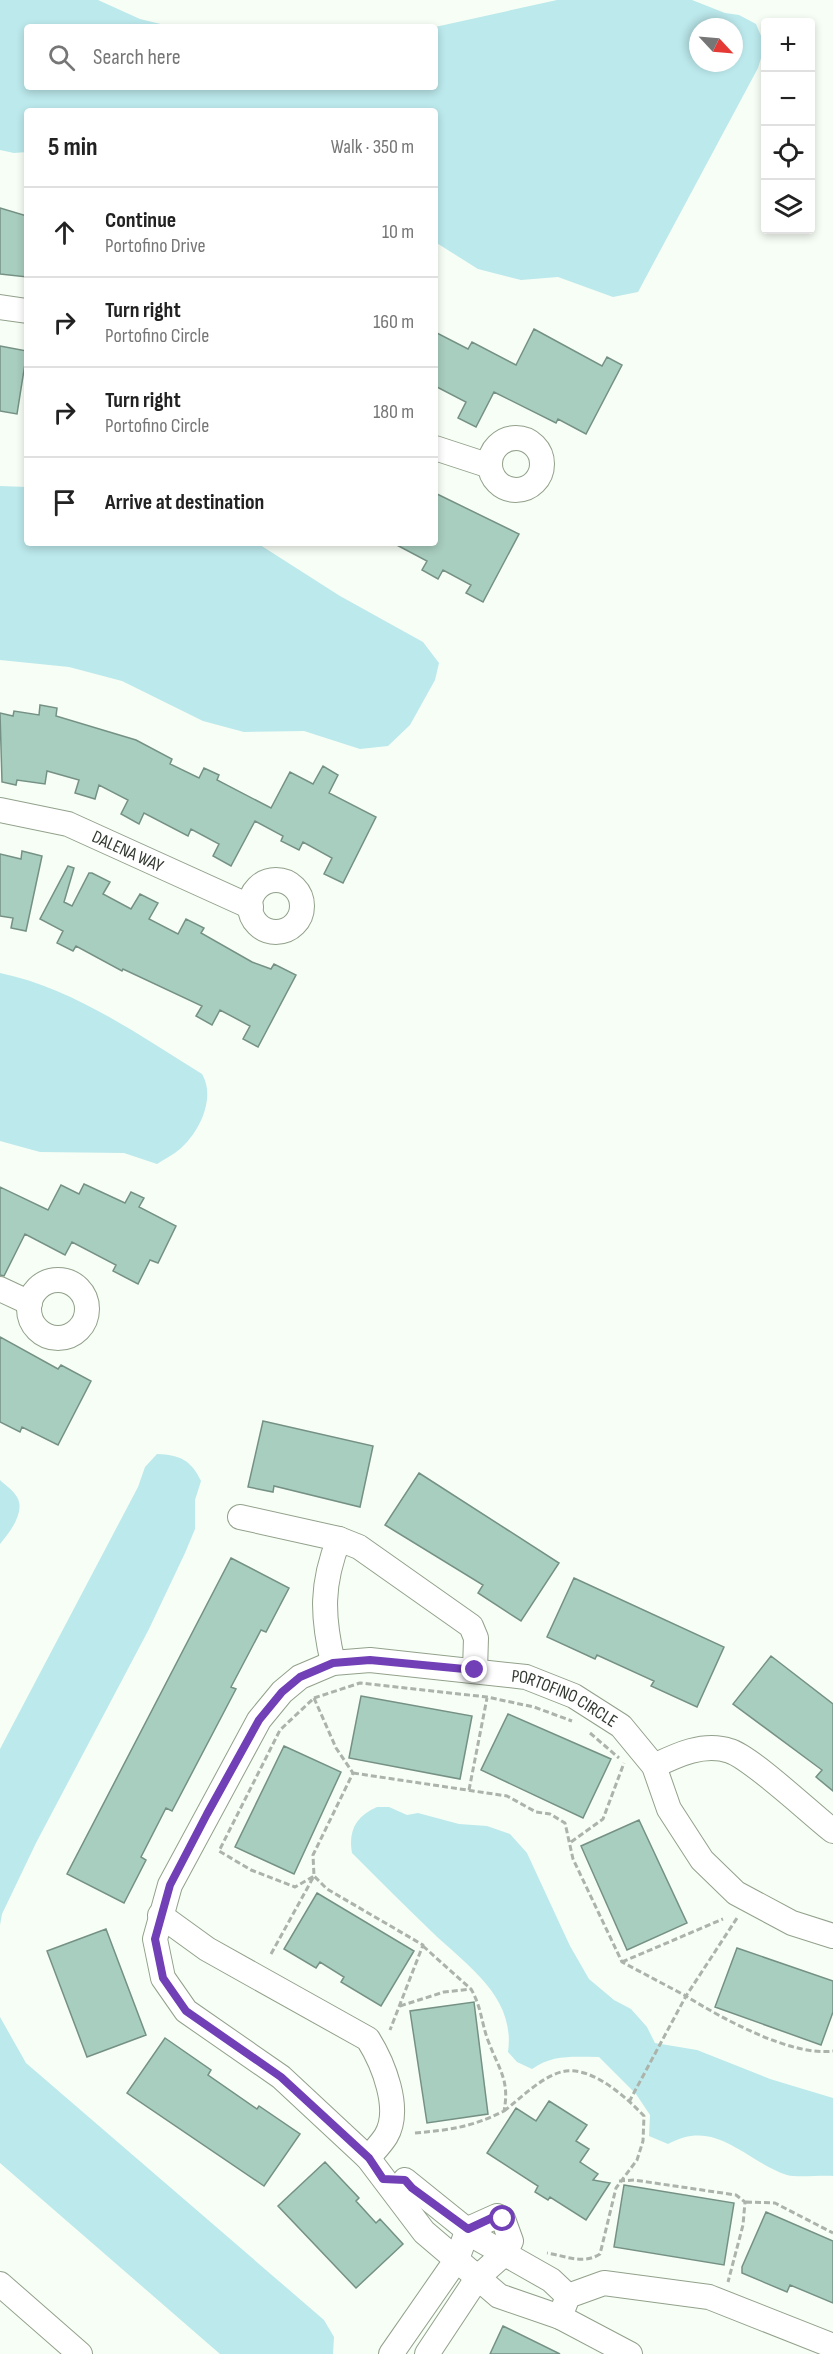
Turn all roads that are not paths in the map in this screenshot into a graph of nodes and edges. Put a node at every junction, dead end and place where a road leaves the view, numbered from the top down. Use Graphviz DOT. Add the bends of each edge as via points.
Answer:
graph roads {
  1 [pos="0,307"];
  2 [pos="24,311"];
  3 [pos="438,449"];
  4 [pos="490,466"];
  5 [pos="0,810"];
  6 [pos="251,907"];
  7 [pos="0,1289"];
  8 [pos="30,1303"];
  9 [pos="240,1517"];
  10 [pos="339,1539"];
  11 [pos="333,1663"];
  12 [pos="475,1670"];
  13 [pos="654,1766"];
  14 [pos="833,1831"];
  15 [pos="160,1915"];
  16 [pos="833,1936"];
  17 [pos="369,2158"];
  18 [pos="394,2180"];
  19 [pos="466,2227"];
  20 [pos="504,2254"];
  21 [pos="457,2259"];
  22 [pos="480,2278"];
  23 [pos="0,2284"];
  24 [pos="564,2306"];
  25 [pos="833,2346"];
  26 [pos="80,2354"];
  27 [pos="391,2354"];
  28 [pos="427,2354"];
  29 [pos="630,2354"];
  1 -- 2 [label="street"];
  3 -- 4 [label="street"];
  5 -- 6 [label="street, DALENA WAY" via="68,824"];
  7 -- 8 [label="street"];
  9 -- 10 [label="street"];
  10 -- 11 [label="street" via="323,1607"];
  10 -- 12 [label="street" via="359,1547 471,1626 476,1638"];
  11 -- 12 [label="street, PORTOFINO CIRCLE" via="370,1660"];
  11 -- 15 [label="street, PORTOFINO CIRCLE" via="300,1677 259,1720 170,1885"];
  12 -- 13 [label="street, PORTOFINO CIRCLE" via="526,1677 574,1696 621,1726"];
  13 -- 14 [label="street" via="687,1751 730,1751"];
  13 -- 16 [label="street, PORTOFINO CIRCLE" via="669,1809 702,1860 736,1893 792,1923"];
  15 -- 17 [label="street, PORTOFINO CIRCLE" via="155,1939 163,1978 186,2011 281,2077"];
  15 -- 17 [label="street" via="207,1949 368,2039 388,2082 392,2117 387,2135"];
  17 -- 18 [label="street, PORTOFINO CIRCLE"];
  18 -- 19 [label="street" via="422,2178 435,2186 456,2208"];
  18 -- 21 [label="street, PORTOFINO CIRCLE" via="424,2232"];
  19 -- 20 [label="street"];
  19 -- 21 [label="street"];
  20 -- 22 [label="street"];
  20 -- 24 [label="street" via="551,2280"];
  21 -- 22 [label="street, PORTOFINO CIRCLE"];
  21 -- 27 [label="street"];
  22 -- 24 [label="street" via="509,2282"];
  22 -- 28 [label="street"];
  23 -- 26 [label="street"];
  24 -- 25 [label="street" via="604,2283 709,2297"];
  24 -- 29 [label="street"];
}
